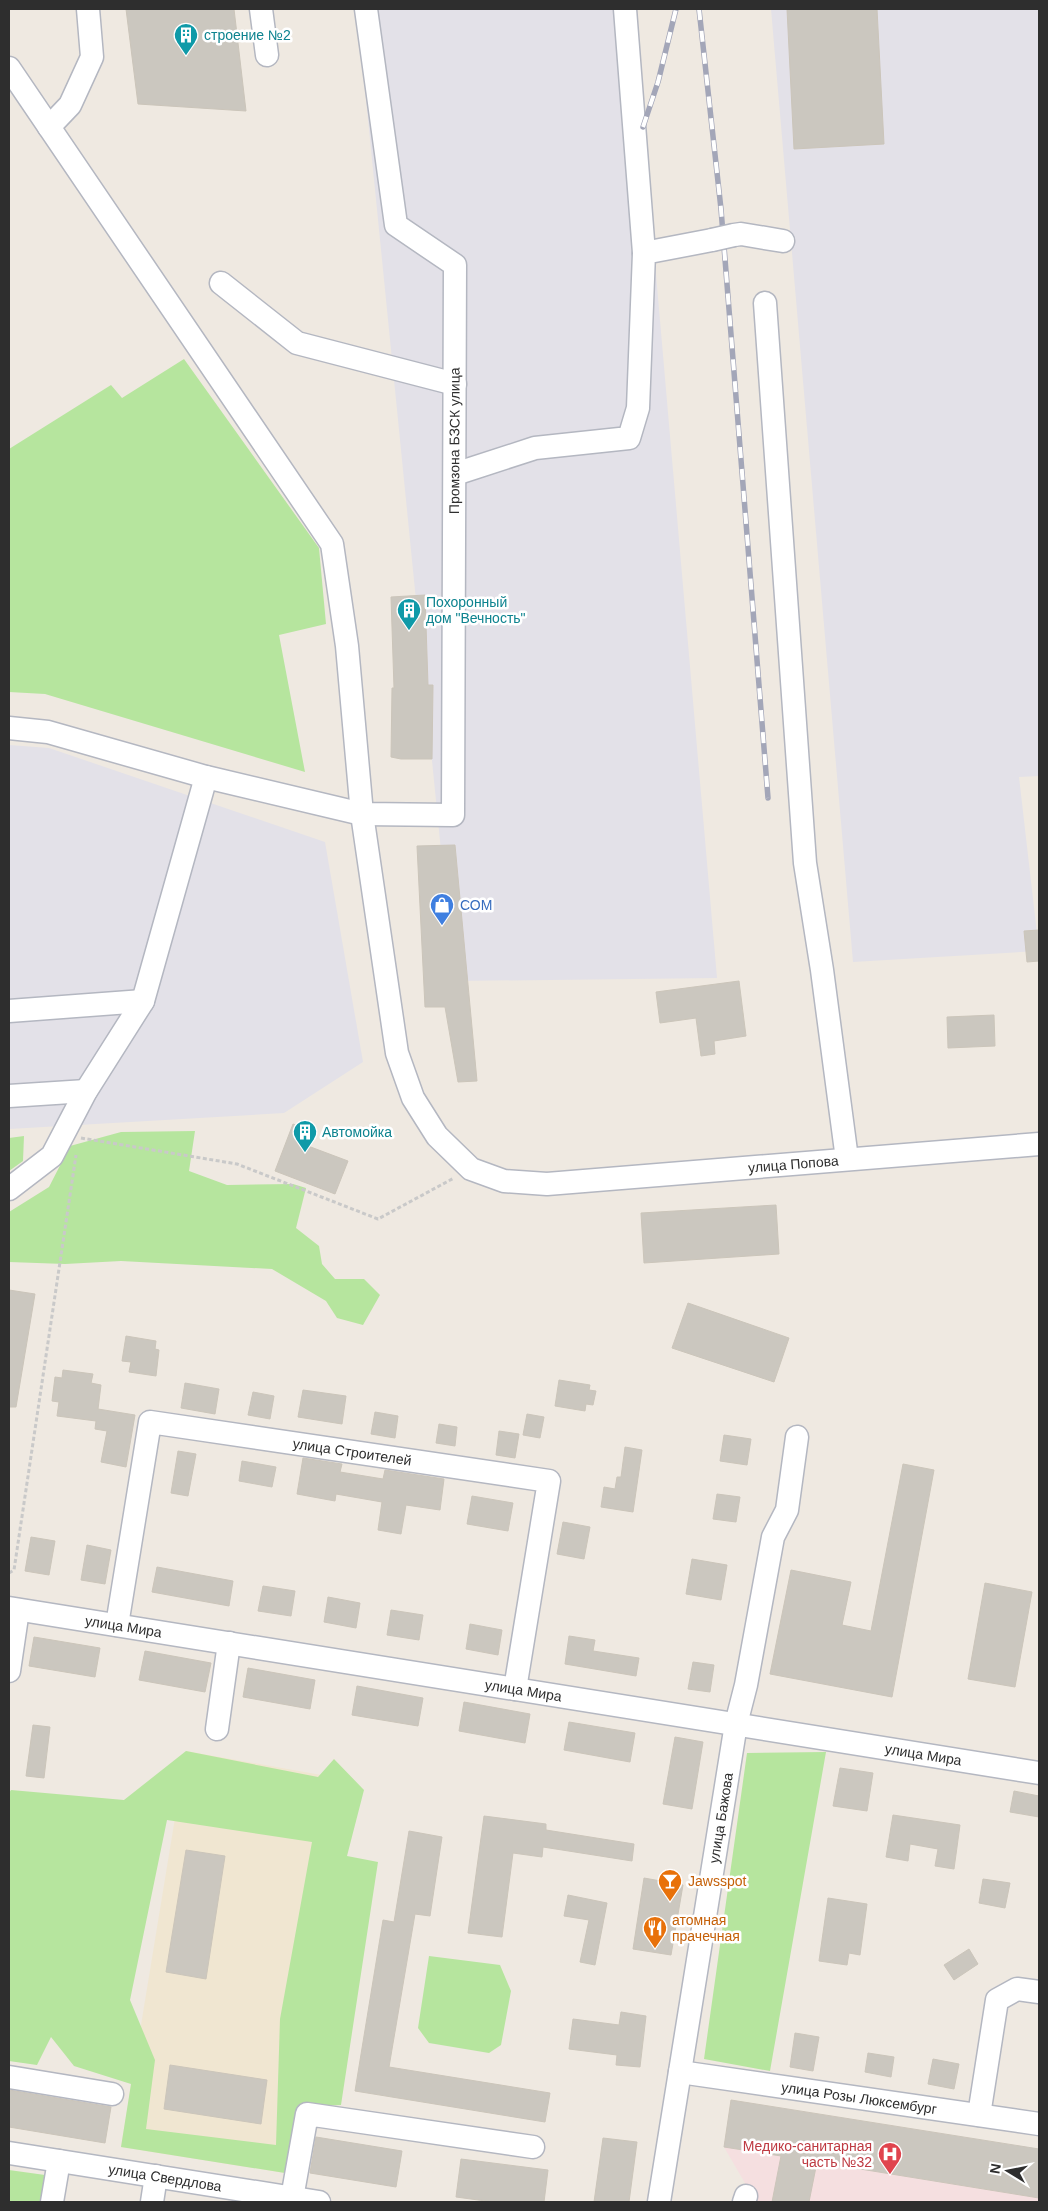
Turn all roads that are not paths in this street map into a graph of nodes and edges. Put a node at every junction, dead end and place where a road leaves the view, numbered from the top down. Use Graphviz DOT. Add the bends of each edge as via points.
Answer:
graph roads {
  1 [pos="88,9"];
  2 [pos="261,9"];
  3 [pos="366,9"];
  4 [pos="625,9"];
  5 [pos="267,55"];
  6 [pos="9,68"];
  7 [pos="49,128"];
  8 [pos="783,241"];
  9 [pos="644,253"];
  10 [pos="221,283"];
  11 [pos="765,303"];
  12 [pos="455,384"];
  13 [pos="455,474"];
  14 [pos="9,728"];
  15 [pos="206,777"];
  16 [pos="362,814"];
  17 [pos="143,1001"];
  18 [pos="9,1011"];
  19 [pos="86,1091"];
  20 [pos="9,1096"];
  21 [pos="1039,1144"];
  22 [pos="847,1159"];
  23 [pos="9,1190"];
  24 [pos="797,1437"];
  25 [pos="13,1609"];
  26 [pos="117,1625"];
  27 [pos="228,1643"];
  28 [pos="9,1671"];
  29 [pos="516,1689"];
  30 [pos="736,1724"];
  31 [pos="218,1729"];
  32 [pos="1039,1773"];
  33 [pos="1039,1992"];
  34 [pos="680,2072"];
  35 [pos="9,2077"];
  36 [pos="112,2094"];
  37 [pos="979,2115"];
  38 [pos="1039,2124"];
  39 [pos="533,2147"];
  40 [pos="9,2153"];
  41 [pos="59,2161"];
  42 [pos="156,2176"];
  43 [pos="292,2198"];
  44 [pos="52,2202"];
  45 [pos="152,2202"];
  46 [pos="319,2202"];
  47 [pos="659,2202"];
  1 -- 7 [label="street" via="92,57 70,105"];
  2 -- 5 [label="street"];
  3 -- 12 [label="street, Промзона БЗСК улица" via="396,225 455,265"];
  4 -- 9 [label="street"];
  6 -- 7 [label="street"];
  7 -- 16 [label="street" via="332,544 347,646"];
  8 -- 9 [label="street, bridge" via="741,234"];
  9 -- 13 [label="street" via="638,408 630,438 535,448"];
  10 -- 12 [label="street" via="297,343"];
  11 -- 22 [label="street" via="805,863"];
  12 -- 13 [label="street, Промзона БЗСК улица"];
  13 -- 16 [label="street, Промзона БЗСК улица" via="453,815"];
  14 -- 15 [label="street" via="48,732"];
  15 -- 16 [label="street"];
  15 -- 17 [label="street"];
  16 -- 22 [label="street, улица Попова" via="397,1053 413,1098 437,1136 470,1169 504,1182 547,1184"];
  17 -- 18 [label="street"];
  17 -- 19 [label="street"];
  19 -- 20 [label="street"];
  19 -- 23 [label="street" via="52,1156"];
  21 -- 22 [label="street, улица Попова"];
  24 -- 30 [label="street, улица Бажова" via="787,1510 773,1537"];
  25 -- 26 [label="street, улица Мира"];
  25 -- 28 [label="street"];
  26 -- 27 [label="street, улица Мира"];
  26 -- 29 [label="street, улица Строителей" via="150,1422 549,1481"];
  27 -- 29 [label="street, улица Мира"];
  27 -- 31 [label="street"];
  29 -- 30 [label="street, улица Мира"];
  30 -- 32 [label="street, улица Мира"];
  30 -- 34 [label="street, улица Бажова"];
  33 -- 37 [label="street" via="1017,1989 997,2000"];
  34 -- 37 [label="street, улица Розы Люксембург"];
  34 -- 47 [label="street, улица Бажова"];
  35 -- 36 [label="street"];
  37 -- 38 [label="street, улица Розы Люксембург"];
  39 -- 43 [label="street" via="307,2114"];
  40 -- 41 [label="street, улица Свердлова"];
  41 -- 42 [label="street, улица Свердлова"];
  41 -- 44 [label="street"];
  42 -- 43 [label="street, улица Свердлова"];
  42 -- 45 [label="street"];
  43 -- 46 [label="street, улица Свердлова"];
}
